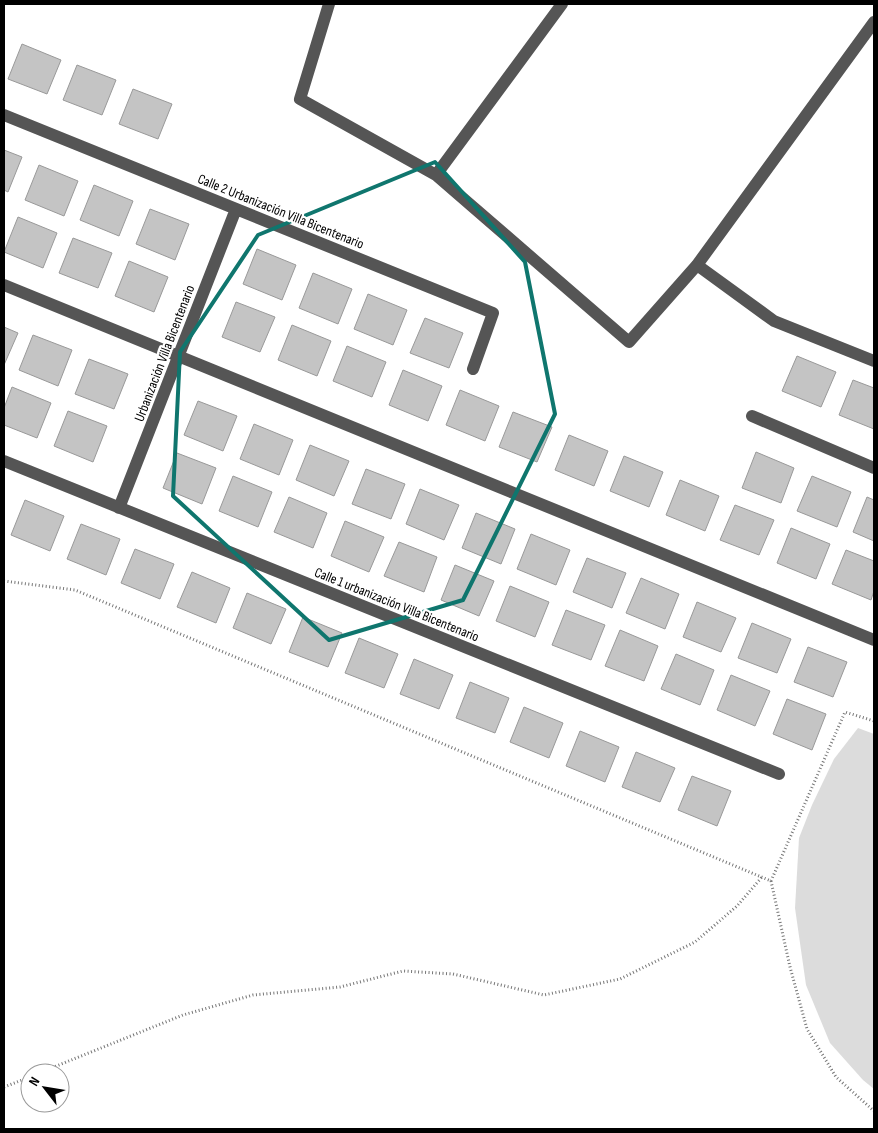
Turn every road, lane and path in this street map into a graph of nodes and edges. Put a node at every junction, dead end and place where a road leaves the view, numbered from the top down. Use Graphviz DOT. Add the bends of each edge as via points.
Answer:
graph roads {
  1 [pos="329,4"];
  2 [pos="562,4"];
  3 [pos="874,22"];
  4 [pos="4,115"];
  5 [pos="436,175"];
  6 [pos="236,209"];
  7 [pos="697,266"];
  8 [pos="4,286"];
  9 [pos="179,356"];
  10 [pos="874,361"];
  11 [pos="473,368"];
  12 [pos="752,416"];
  13 [pos="4,461"];
  14 [pos="874,468"];
  15 [pos="119,508"];
  16 [pos="4,581"];
  17 [pos="874,640"];
  18 [pos="874,721"];
  19 [pos="779,774"];
  20 [pos="762,877"];
  21 [pos="772,881"];
  22 [pos="64,1063"];
  23 [pos="20,1080"];
  24 [pos="4,1087"];
  25 [pos="874,1111"];
  1 -- 5 [label="street" via="300,99"];
  2 -- 5 [label="street"];
  3 -- 7 [label="street"];
  4 -- 6 [label="street, Calle 2 Urbanización Villa Bicentenario"];
  5 -- 7 [label="street" via="629,342"];
  6 -- 9 [label="street, Urbanización Villa Bicentenario"];
  6 -- 11 [label="street, Calle 2 Urbanización Villa Bicentenario" via="493,313"];
  7 -- 10 [label="street" via="774,321"];
  8 -- 9 [label="street"];
  9 -- 15 [label="street, Urbanización Villa Bicentenario"];
  9 -- 17 [label="street"];
  12 -- 14 [label="street"];
  13 -- 15 [label="street, Calle 1 urbanización Villa Bicentenario"];
  15 -- 19 [label="street, Calle 1 urbanización Villa Bicentenario"];
  16 -- 20 [label="path" via="75,590"];
  18 -- 21 [label="path" via="845,712"];
  20 -- 21 [label="path"];
  20 -- 22 [label="path" via="737,906 695,942 620,979 544,995 453,974 403,971 340,987 253,995 183,1015"];
  21 -- 25 [label="path" via="807,1029 836,1077"];
  23 -- 24 [label="path"];
}
